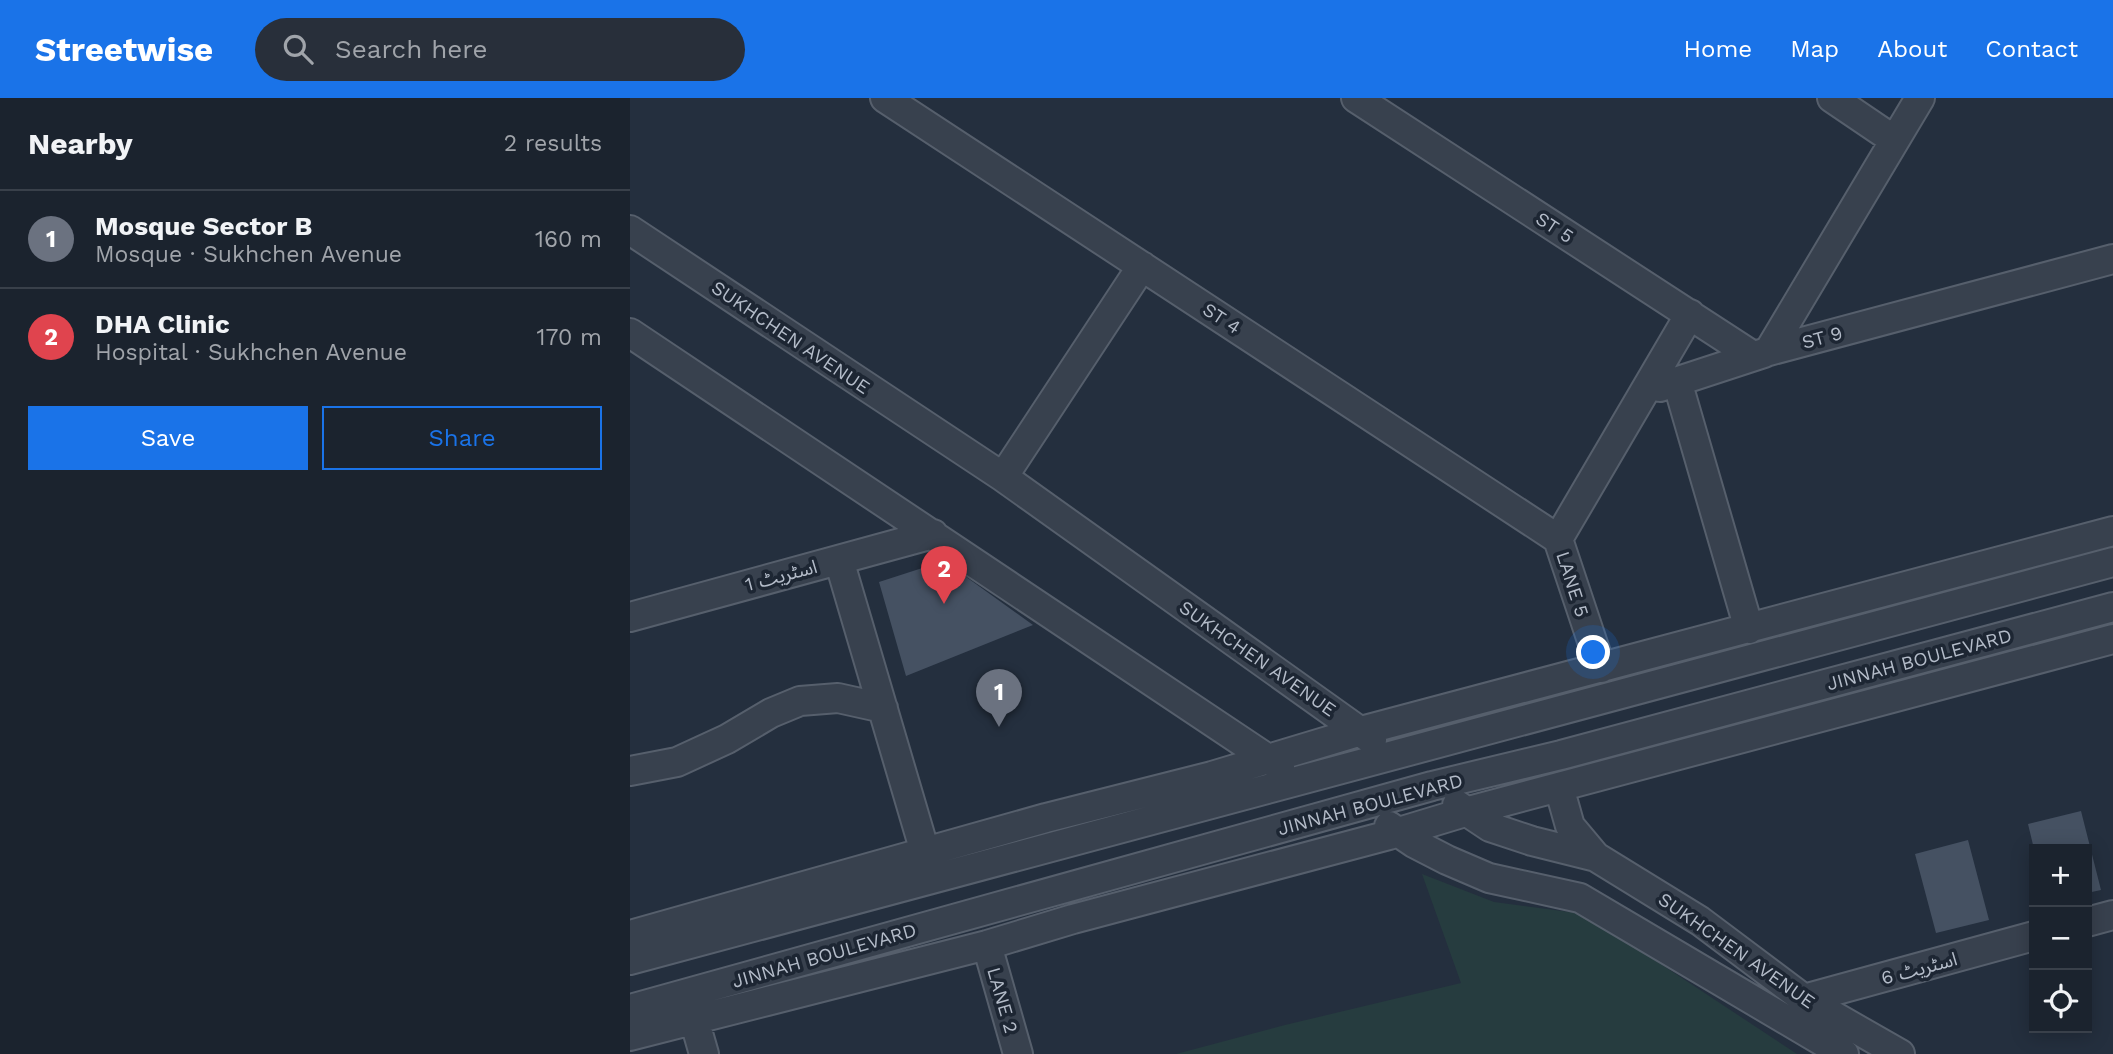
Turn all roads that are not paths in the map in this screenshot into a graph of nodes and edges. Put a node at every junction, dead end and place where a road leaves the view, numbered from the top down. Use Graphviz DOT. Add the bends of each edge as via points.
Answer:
graph roads {
  1 [pos="885,98"];
  2 [pos="1356,98"];
  3 [pos="1832,98"];
  4 [pos="1920,98"];
  5 [pos="1894,140"];
  6 [pos="630,230"];
  7 [pos="2113,259"];
  8 [pos="1142,266"];
  9 [pos="1690,314"];
  10 [pos="637,345"];
  11 [pos="1761,354"];
  12 [pos="1676,382"];
  13 [pos="1644,392"];
  14 [pos="1003,477"];
  15 [pos="2113,531"];
  16 [pos="933,534"];
  17 [pos="1558,539"];
  18 [pos="839,560"];
  19 [pos="2113,562"];
  20 [pos="2113,607"];
  21 [pos="630,617"];
  22 [pos="1749,629"];
  23 [pos="2113,639"];
  24 [pos="1601,668"];
  25 [pos="883,709"];
  26 [pos="1361,731"];
  27 [pos="1391,756"];
  28 [pos="1269,759"];
  29 [pos="630,771"];
  30 [pos="1300,781"];
  31 [pos="1432,786"];
  32 [pos="1559,787"];
  33 [pos="1357,807"];
  34 [pos="1465,812"];
  35 [pos="1046,818"];
  36 [pos="1397,831"];
  37 [pos="1055,847"];
  38 [pos="925,852"];
  39 [pos="1596,857"];
  40 [pos="1069,887"];
  41 [pos="2113,915"];
  42 [pos="1073,919"];
  43 [pos="2092,921"];
  44 [pos="630,935"];
  45 [pos="2029,937"];
  46 [pos="987,946"];
  47 [pos="630,960"];
  48 [pos="1804,999"];
  49 [pos="630,1009"];
  50 [pos="694,1019"];
  51 [pos="630,1036"];
  52 [pos="704,1054"];
  53 [pos="1018,1054"];
  54 [pos="1844,1054"];
  55 [pos="1900,1054"];
  1 -- 8 [label="street, ST 4"];
  2 -- 9 [label="street, ST 5"];
  3 -- 5 [label="street"];
  4 -- 5 [label="street, ST 9"];
  5 -- 11 [label="street, ST 9"];
  6 -- 14 [label="street, SUKHCHEN AVENUE"];
  7 -- 11 [label="street, ST 9"];
  8 -- 14 [label="street"];
  8 -- 17 [label="street, ST 4"];
  9 -- 11 [label="street, ST 5"];
  9 -- 13 [label="street"];
  10 -- 16 [label="street, SUKHCHEN AVENUE"];
  11 -- 12 [label="street"];
  12 -- 13 [label="street"];
  12 -- 22 [label="street"];
  13 -- 17 [label="street"];
  14 -- 26 [label="street, SUKHCHEN AVENUE"];
  15 -- 22 [label="street"];
  16 -- 18 [label="street, اسٹریٹ 1"];
  16 -- 28 [label="street, SUKHCHEN AVENUE"];
  17 -- 24 [label="street, LANE 5"];
  18 -- 21 [label="street, اسٹریٹ 1"];
  18 -- 25 [label="street"];
  19 -- 27 [label="street"];
  20 -- 31 [label="street, JINNAH BOULEVARD"];
  22 -- 24 [label="street"];
  23 -- 32 [label="street"];
  24 -- 26 [label="street"];
  25 -- 29 [label="street" via="838,698 800,701 677,762"];
  25 -- 38 [label="street"];
  26 -- 27 [label="street, SUKHCHEN AVENUE"];
  26 -- 28 [label="street"];
  27 -- 30 [label="street"];
  27 -- 31 [label="street, SUKHCHEN AVENUE"];
  28 -- 30 [label="street, SUKHCHEN AVENUE"];
  28 -- 35 [label="street"];
  30 -- 33 [label="street, SUKHCHEN AVENUE"];
  30 -- 37 [label="street"];
  31 -- 33 [label="street, JINNAH BOULEVARD"];
  31 -- 34 [label="street, SUKHCHEN AVENUE"];
  32 -- 34 [label="street"];
  32 -- 39 [label="street" via="1570,826"];
  33 -- 36 [label="street, SUKHCHEN AVENUE"];
  33 -- 40 [label="street, JINNAH BOULEVARD"];
  34 -- 36 [label="street"];
  34 -- 39 [label="street, SUKHCHEN AVENUE" via="1490,827"];
  35 -- 37 [label="street"];
  35 -- 38 [label="street"];
  36 -- 42 [label="street"];
  36 -- 54 [label="street, SUKHCHEN AVENUE" via="1447,860 1489,877 1580,898"];
  37 -- 47 [label="street"];
  38 -- 44 [label="street"];
  39 -- 48 [label="street, SUKHCHEN AVENUE" via="1700,921"];
  40 -- 42 [label="street"];
  40 -- 49 [label="street, JINNAH BOULEVARD"];
  41 -- 43 [label="street"];
  42 -- 46 [label="street"];
  45 -- 48 [label="street, اسٹریٹ 6"];
  46 -- 50 [label="street"];
  46 -- 53 [label="street, LANE 2"];
  48 -- 55 [label="street, SUKHCHEN AVENUE"];
  50 -- 51 [label="street"];
  50 -- 52 [label="street"];
}
